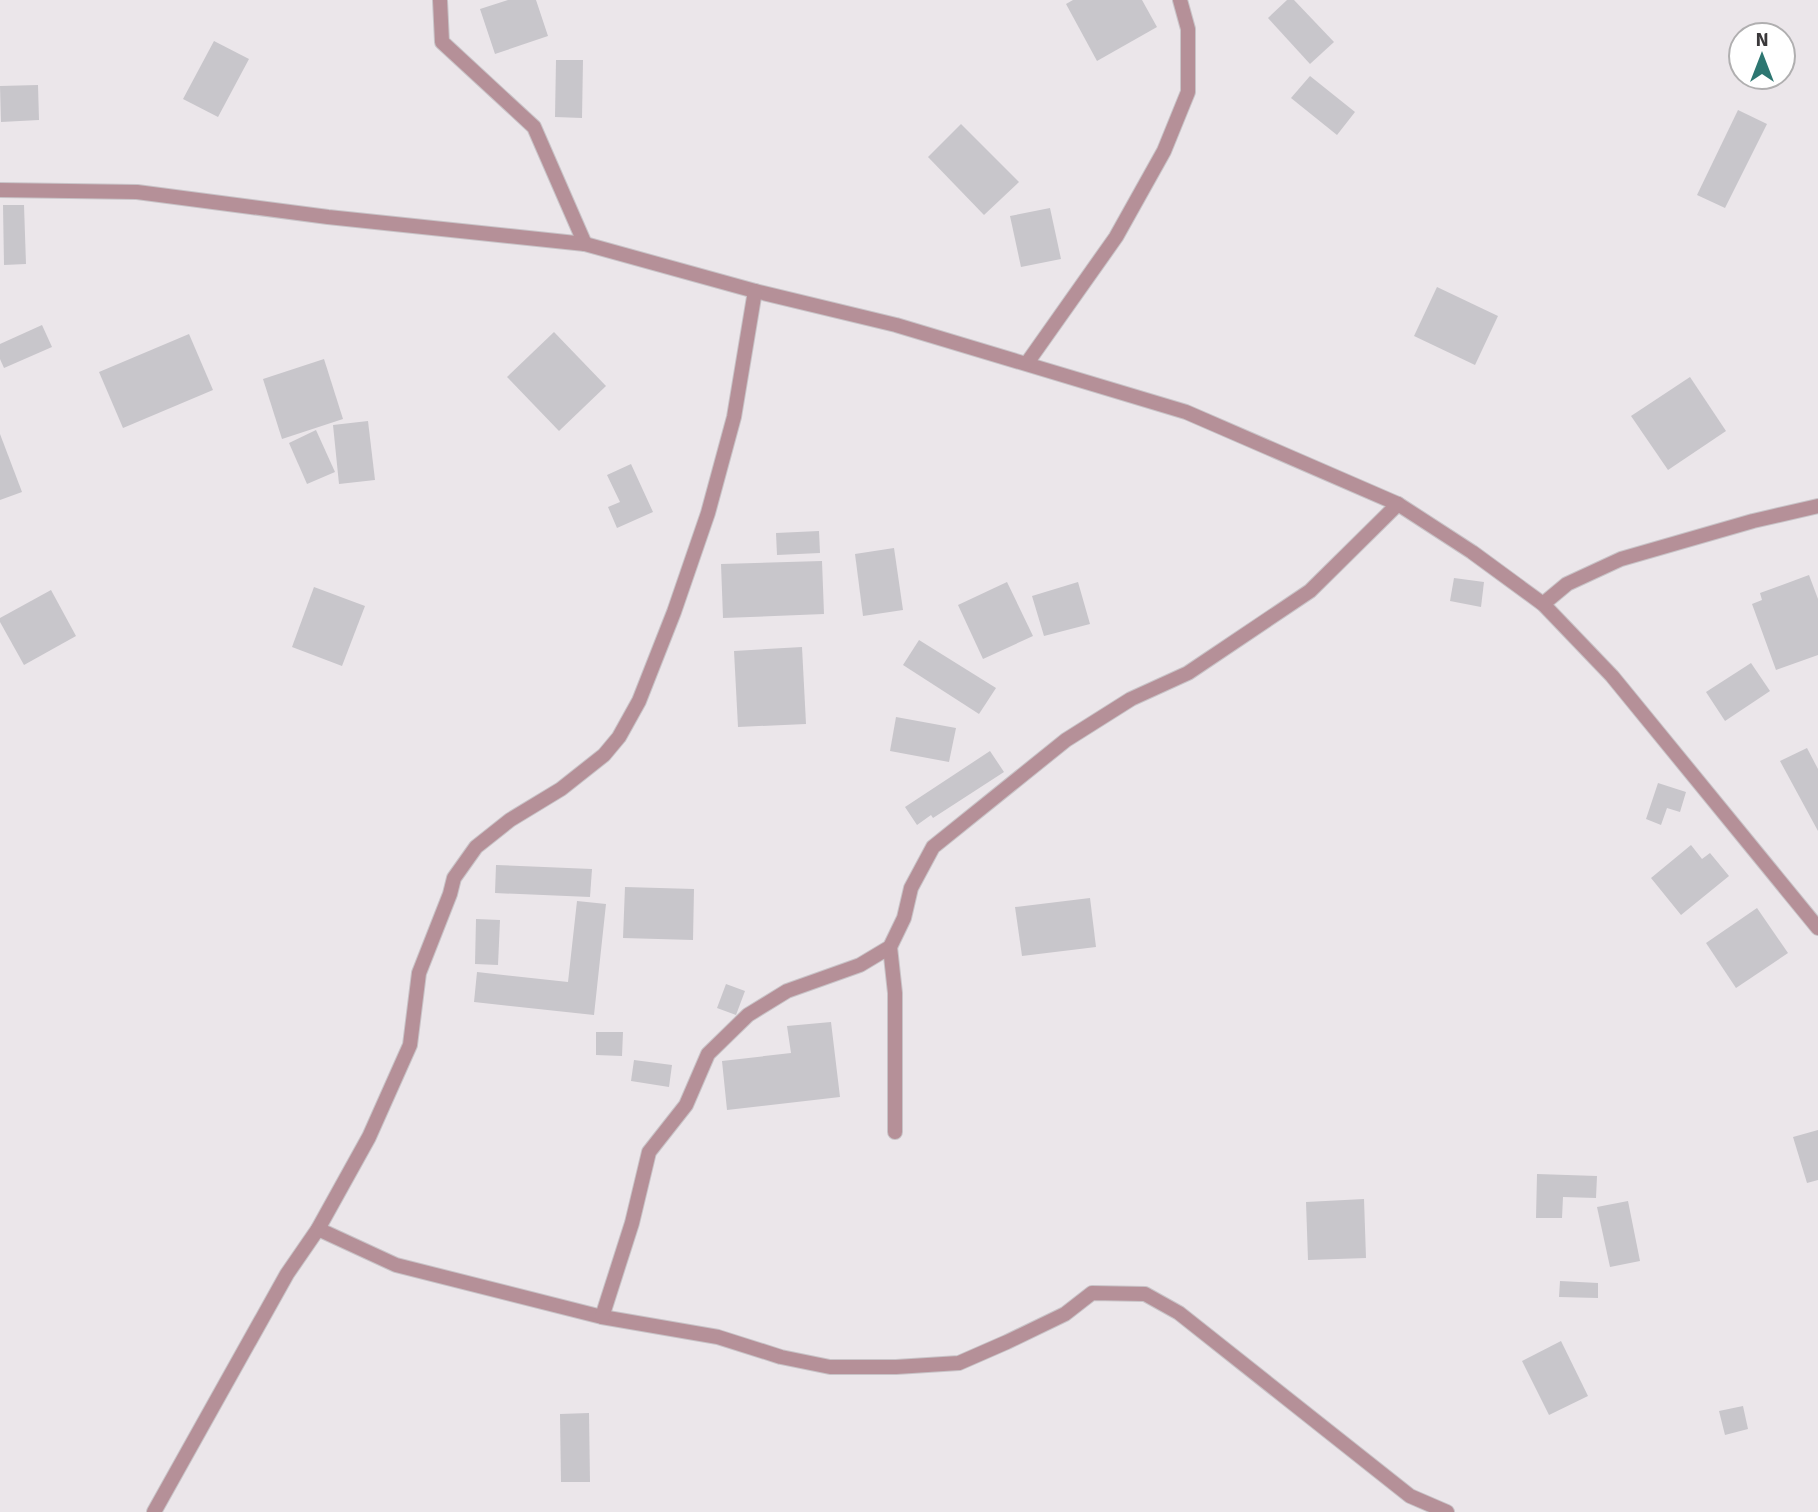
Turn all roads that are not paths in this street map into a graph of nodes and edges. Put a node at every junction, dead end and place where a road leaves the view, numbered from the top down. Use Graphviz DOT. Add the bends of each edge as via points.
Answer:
graph roads {
  1 [pos="440,0"];
  2 [pos="1180,0"];
  3 [pos="0,190"];
  4 [pos="585,244"];
  5 [pos="755,291"];
  6 [pos="1027,363"];
  7 [pos="1398,504"];
  8 [pos="1818,506"];
  9 [pos="1543,604"];
  10 [pos="1818,928"];
  11 [pos="890,947"];
  12 [pos="895,1132"];
  13 [pos="318,1229"];
  14 [pos="602,1317"];
  15 [pos="154,1512"];
  16 [pos="1447,1512"];
  1 -- 4 [label="street" via="442,42 534,127"];
  2 -- 6 [label="street" via="1188,29 1188,92 1164,151 1116,237"];
  3 -- 4 [label="street" via="137,192 328,218"];
  4 -- 5 [label="street"];
  5 -- 6 [label="street"];
  5 -- 13 [label="street" via="734,417 708,513 639,701 604,755 476,847 454,878 419,973 410,1045 369,1137"];
  6 -- 7 [label="street" via="1186,412"];
  7 -- 9 [label="street"];
  7 -- 11 [label="street" via="1310,591 1188,673 1131,699 1066,740 933,847 911,888"];
  8 -- 9 [label="street" via="1621,559 1567,584"];
  9 -- 10 [label="street" via="1612,676"];
  11 -- 12 [label="street" via="895,993"];
  11 -- 14 [label="street" via="860,965 787,991 748,1015 708,1054 686,1105 649,1152"];
  13 -- 14 [label="street" via="396,1265"];
  13 -- 15 [label="street" via="287,1274"];
  14 -- 16 [label="street" via="718,1337 830,1367 896,1367 959,1363 1065,1314 1092,1293 1145,1294 1180,1312 1410,1496"];
}
